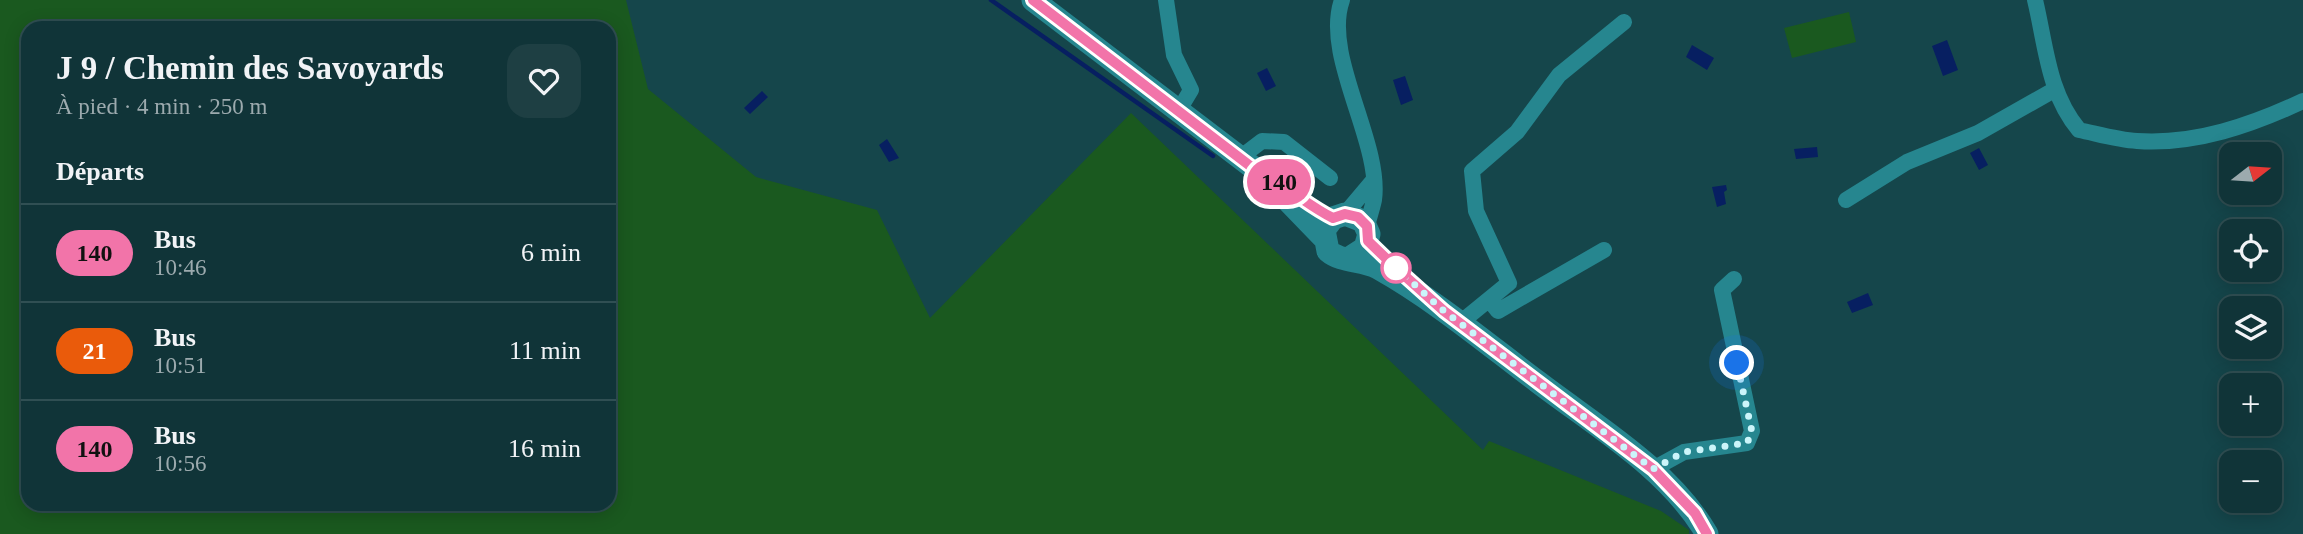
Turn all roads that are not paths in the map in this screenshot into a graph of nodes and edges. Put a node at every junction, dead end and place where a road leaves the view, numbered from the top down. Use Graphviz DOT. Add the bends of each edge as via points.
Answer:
graph roads {
  1 [pos="1033,0"];
  2 [pos="1166,0"];
  3 [pos="1342,0"];
  4 [pos="2035,0"];
  5 [pos="1624,22"];
  6 [pos="2054,90"];
  7 [pos="2303,101"];
  8 [pos="1179,110"];
  9 [pos="1241,157"];
  10 [pos="1329,178"];
  11 [pos="1372,182"];
  12 [pos="1846,200"];
  13 [pos="1334,223"];
  14 [pos="1367,234"];
  15 [pos="1604,250"];
  16 [pos="1348,259"];
  17 [pos="1734,279"];
  18 [pos="1490,301"];
  19 [pos="1452,317"];
  20 [pos="1653,469"];
  21 [pos="1707,534"];
  1 -- 8 [label="main road"];
  2 -- 8 [label="street" via="1174,55 1191,90"];
  3 -- 11 [label="street" via="1336,15 1344,66"];
  4 -- 6 [label="street"];
  5 -- 18 [label="street" via="1559,75 1517,132 1472,171 1476,211 1509,283"];
  6 -- 7 [label="street" via="2079,131 2138,141 2212,135 2265,119"];
  6 -- 12 [label="street" via="1978,133 1907,162"];
  8 -- 9 [label="main road"];
  9 -- 10 [label="street" via="1262,141 1284,142"];
  9 -- 13 [label="main road"];
  11 -- 13 [label="street"];
  11 -- 14 [label="street" via="1374,199"];
  13 -- 14 [label="main road" via="1358,217"];
  13 -- 16 [label="main road" via="1328,251"];
  14 -- 16 [label="main road" via="1361,254"];
  14 -- 19 [label="main road"];
  15 -- 18 [label="street" via="1498,312"];
  16 -- 19 [label="main road" via="1376,266"];
  17 -- 20 [label="street" via="1722,290 1752,432 1747,443 1684,452"];
  18 -- 19 [label="street"];
  19 -- 20 [label="main road"];
  20 -- 21 [label="main road" via="1695,513"];
}
